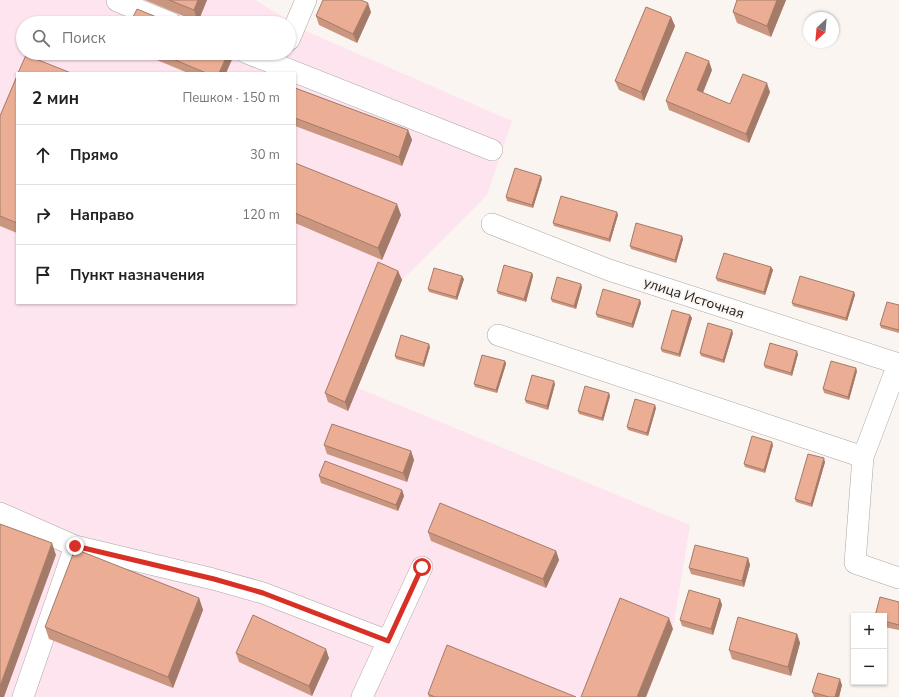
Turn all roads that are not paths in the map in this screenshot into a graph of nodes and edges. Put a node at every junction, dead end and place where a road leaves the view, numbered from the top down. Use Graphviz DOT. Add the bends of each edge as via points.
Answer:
graph roads {
  1 [pos="306,0"];
  2 [pos="117,1"];
  3 [pos="154,16"];
  4 [pos="296,24"];
  5 [pos="283,60"];
  6 [pos="492,150"];
  7 [pos="492,224"];
  8 [pos="498,335"];
  9 [pos="898,364"];
  10 [pos="863,457"];
  11 [pos="0,513"];
  12 [pos="75,546"];
  13 [pos="422,567"];
  14 [pos="899,578"];
  15 [pos="388,641"];
  16 [pos="23,697"];
  17 [pos="362,697"];
  1 -- 4 [label="street"];
  2 -- 3 [label="street"];
  5 -- 6 [label="street"];
  7 -- 9 [label="street, улица Источная" via="609,270"];
  8 -- 10 [label="street"];
  9 -- 10 [label="street, улица Источная"];
  10 -- 14 [label="street, улица Источная" via="855,563"];
  11 -- 12 [label="street"];
  12 -- 15 [label="street" via="263,593"];
  12 -- 16 [label="street"];
  13 -- 15 [label="street"];
  15 -- 17 [label="street"];
}
